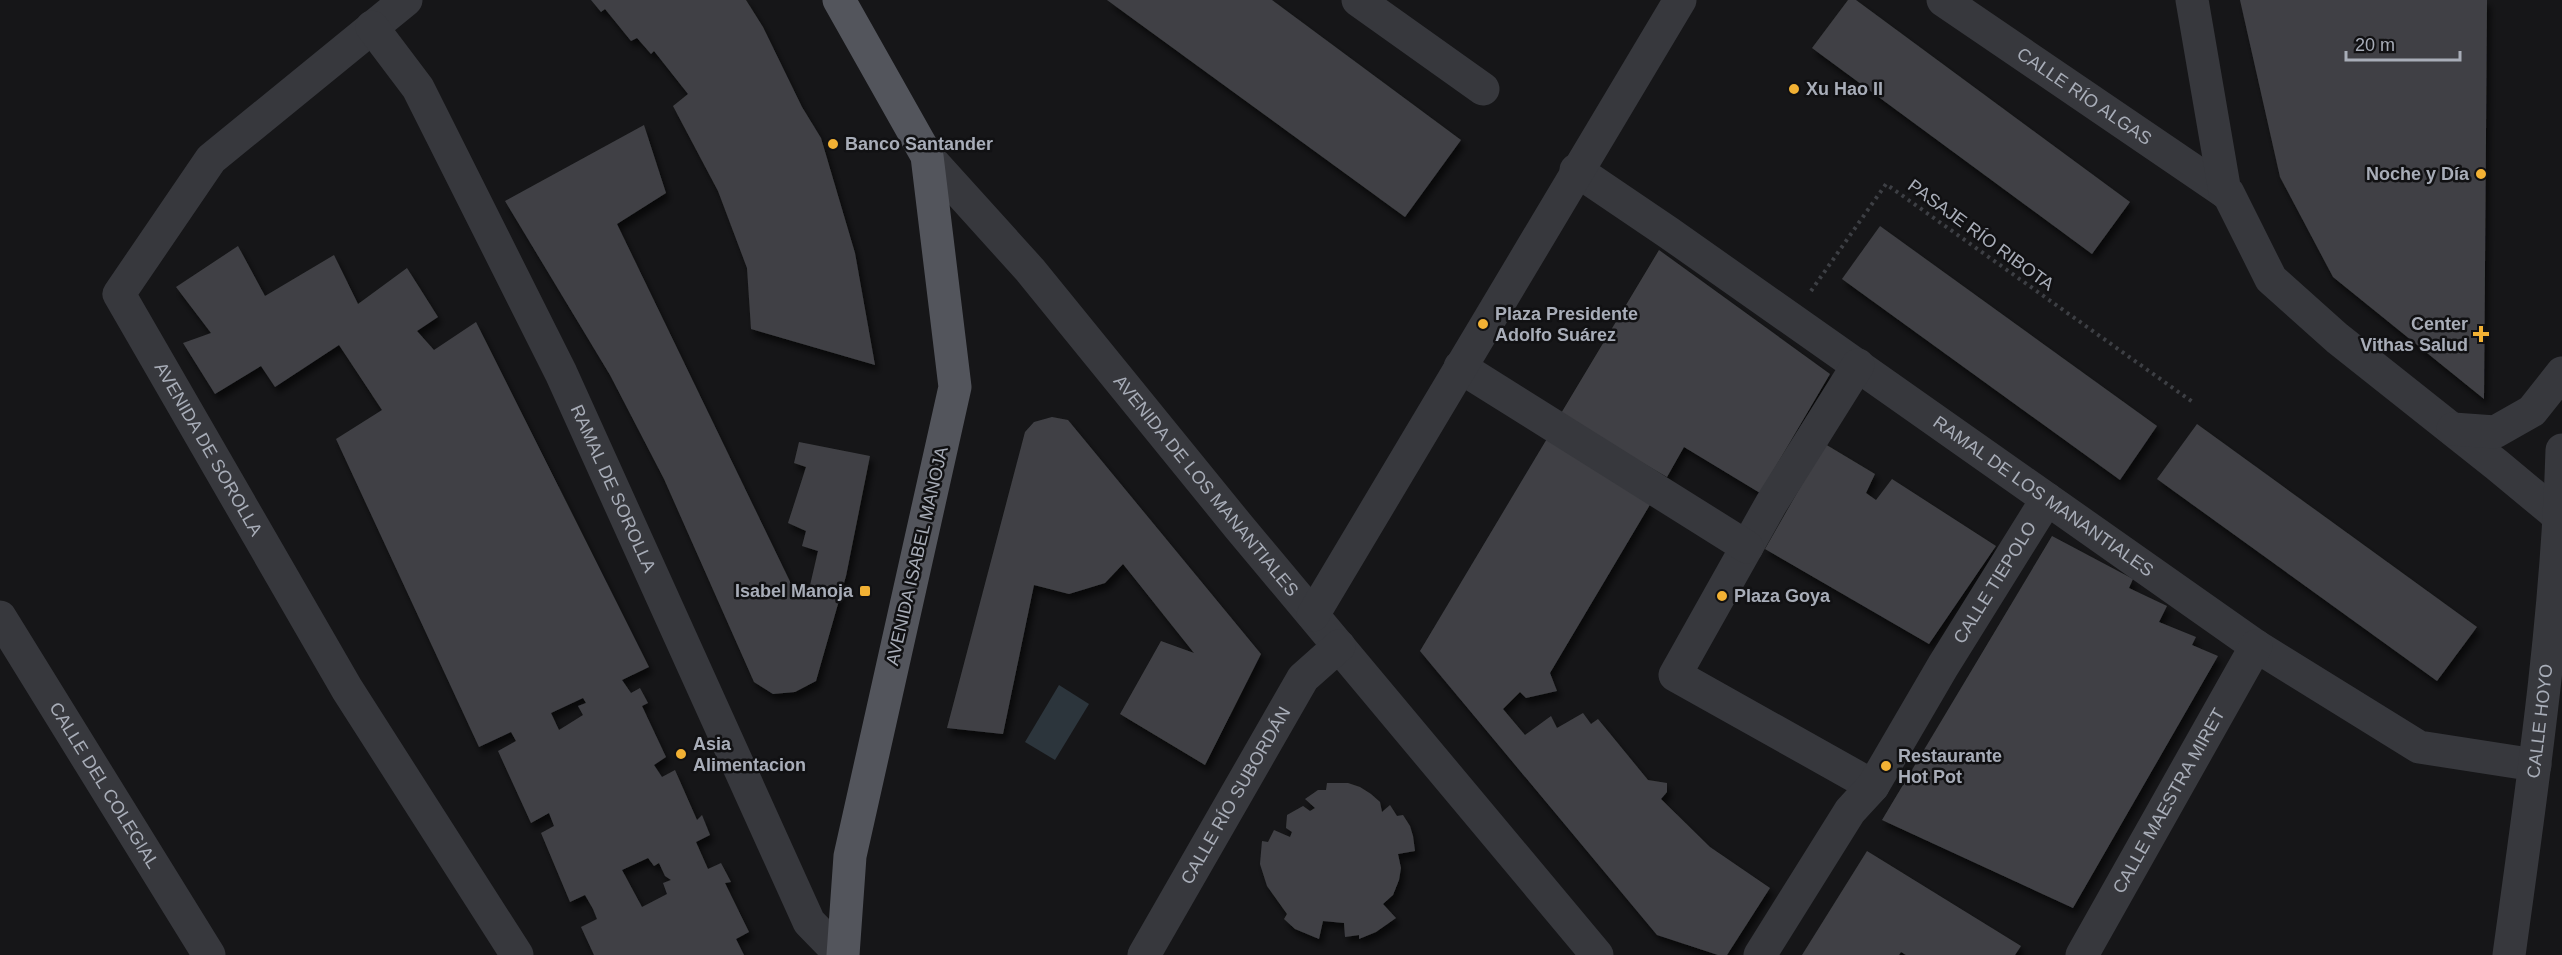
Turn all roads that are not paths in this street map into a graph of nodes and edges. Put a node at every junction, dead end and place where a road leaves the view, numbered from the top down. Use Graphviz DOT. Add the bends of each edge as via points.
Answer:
graph roads {
  1 [pos="405,0"];
  2 [pos="839,0"];
  3 [pos="1358,0"];
  4 [pos="1680,0"];
  5 [pos="1943,0"];
  6 [pos="2192,0"];
  7 [pos="372,27"];
  8 [pos="1483,89"];
  9 [pos="927,156"];
  10 [pos="1576,170"];
  11 [pos="2225,192"];
  12 [pos="1858,365"];
  13 [pos="1460,367"];
  14 [pos="2562,373"];
  15 [pos="2453,429"];
  16 [pos="2562,450"];
  17 [pos="2047,499"];
  18 [pos="2561,519"];
  19 [pos="1747,547"];
  20 [pos="1313,615"];
  21 [pos="0,617"];
  22 [pos="1339,646"];
  23 [pos="2256,646"];
  24 [pos="2535,765"];
  25 [pos="1873,786"];
  26 [pos="209,955"];
  27 [pos="518,955"];
  28 [pos="842,955"];
  29 [pos="1144,955"];
  30 [pos="1597,955"];
  31 [pos="1760,955"];
  32 [pos="2082,955"];
  33 [pos="2508,955"];
  1 -- 7 [label="street, AVENIDA DE SOROLLA"];
  2 -- 9 [label="main road, AVENIDA DE LOS MANANTIALES"];
  3 -- 8 [label="street"];
  4 -- 10 [label="street"];
  5 -- 11 [label="street, CALLE RÍO ALGAS"];
  6 -- 11 [label="street"];
  7 -- 27 [label="street, AVENIDA DE SOROLLA" via="211,159 119,294 347,689"];
  7 -- 28 [label="street, RAMAL DE SOROLLA" via="418,87 561,373 809,922"];
  9 -- 20 [label="street, AVENIDA DE LOS MANANTIALES" via="1030,270"];
  9 -- 28 [label="main road, AVENIDA ISABEL MANOJA" via="955,387 850,856"];
  10 -- 12 [label="street, RAMAL DE LOS MANANTIALES"];
  10 -- 13 [label="street"];
  11 -- 15 [label="street" via="2271,279 2337,338"];
  12 -- 17 [label="street, RAMAL DE LOS MANANTIALES"];
  12 -- 19 [label="street"];
  13 -- 19 [label="street"];
  13 -- 20 [label="street"];
  14 -- 15 [label="street" via="2532,411 2495,432"];
  15 -- 18 [label="street"];
  16 -- 18 [label="street, CALLE HOYO"];
  17 -- 23 [label="street, RAMAL DE LOS MANANTIALES"];
  17 -- 25 [label="street, CALLE TIEPOLO"];
  18 -- 24 [label="street, CALLE HOYO"];
  19 -- 25 [label="street" via="1675,675"];
  20 -- 22 [label="street, AVENIDA DE LOS MANANTIALES"];
  21 -- 26 [label="street, CALLE DEL COLEGIAL"];
  22 -- 29 [label="street, CALLE RÍO SUBORDÁN" via="1303,678"];
  22 -- 30 [label="street, AVENIDA DE LOS MANANTIALES"];
  23 -- 24 [label="street, RAMAL DE LOS MANANTIALES" via="2419,747"];
  23 -- 32 [label="street, CALLE MAESTRA MIRET"];
  24 -- 33 [label="street, CALLE HOYO"];
  25 -- 31 [label="street, CALLE TIEPOLO" via="1850,811"];
}
